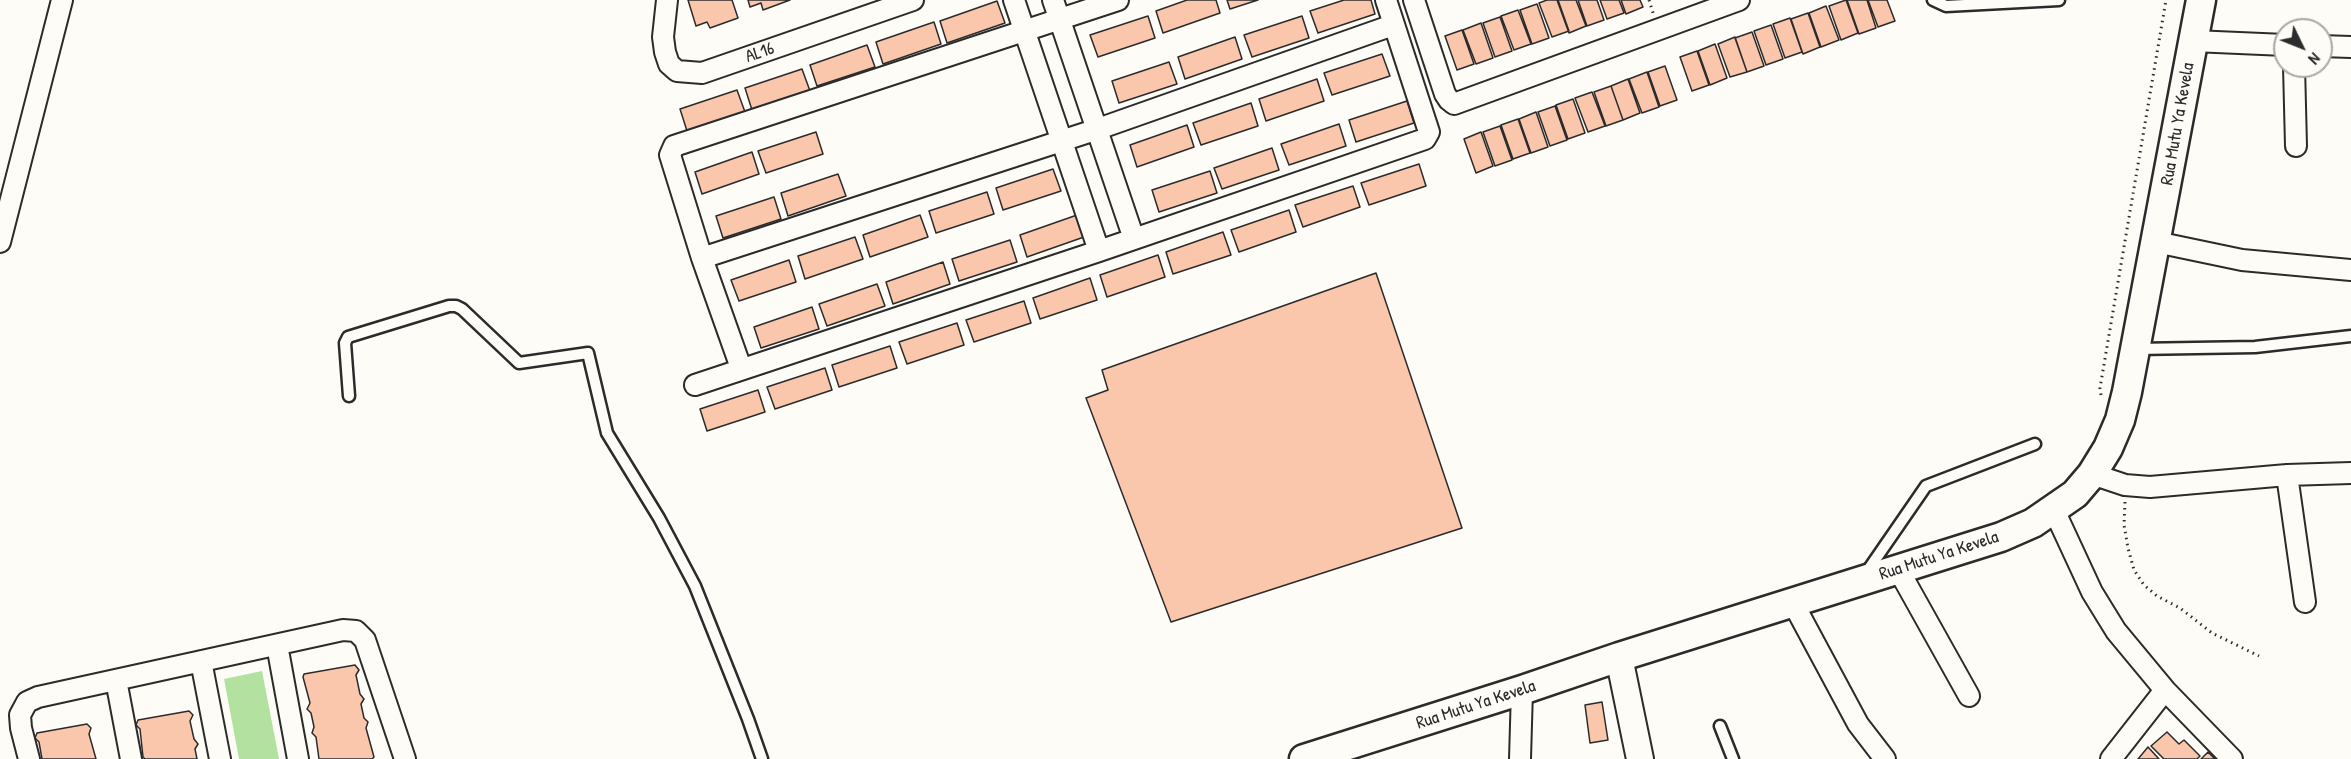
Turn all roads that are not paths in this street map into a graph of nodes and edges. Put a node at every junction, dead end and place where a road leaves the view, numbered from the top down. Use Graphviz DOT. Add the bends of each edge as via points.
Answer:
graph roads {
  1 [pos="62,0"];
  2 [pos="667,0"];
  3 [pos="913,0"];
  4 [pos="1014,0"];
  5 [pos="1053,0"];
  6 [pos="1118,0"];
  7 [pos="1386,0"];
  8 [pos="1414,0"];
  9 [pos="1739,0"];
  10 [pos="1934,0"];
  11 [pos="2059,0"];
  12 [pos="2201,0"];
  13 [pos="1060,20"];
  14 [pos="1393,25"];
  15 [pos="1025,32"];
  16 [pos="2193,41"];
  17 [pos="2273,44"];
  18 [pos="2333,46"];
  19 [pos="2351,47"];
  20 [pos="2294,78"];
  21 [pos="1098,129"];
  22 [pos="1063,141"];
  23 [pos="2296,146"];
  24 [pos="1134,239"];
  25 [pos="0,242"];
  26 [pos="2156,242"];
  27 [pos="1099,251"];
  28 [pos="702,258"];
  29 [pos="2351,270"];
  30 [pos="2351,336"];
  31 [pos="2136,350"];
  32 [pos="741,368"];
  33 [pos="695,385"];
  34 [pos="349,396"];
  35 [pos="2035,444"];
  36 [pos="2351,473"];
  37 [pos="2092,474"];
  38 [pos="2287,475"];
  39 [pos="2054,510"];
  40 [pos="1899,569"];
  41 [pos="1860,581"];
  42 [pos="2305,602"];
  43 [pos="1793,603"];
  44 [pos="277,645"];
  45 [pos="1619,657"];
  46 [pos="201,661"];
  47 [pos="116,680"];
  48 [pos="1522,690"];
  49 [pos="2165,690"];
  50 [pos="1969,696"];
  51 [pos="1720,726"];
  52 [pos="29,759"];
  53 [pos="131,759"];
  54 [pos="220,759"];
  55 [pos="298,759"];
  56 [pos="405,759"];
  57 [pos="762,759"];
  58 [pos="1304,759"];
  59 [pos="1520,759"];
  60 [pos="1640,759"];
  61 [pos="1733,759"];
  62 [pos="1885,759"];
  63 [pos="2111,759"];
  64 [pos="2232,759"];
  1 -- 25 [label="street"];
  2 -- 3 [label="street, AL16" via="663,37 669,64 677,71 702,73"];
  4 -- 15 [label="street"];
  5 -- 13 [label="street"];
  6 -- 13 [label="street"];
  7 -- 14 [label="street"];
  8 -- 9 [label="street" via="1445,94 1454,104"];
  10 -- 11 [label="lane" via="1946,6"];
  12 -- 16 [label="main road, Rua Mutu Ya Kevela"];
  13 -- 15 [label="street"];
  13 -- 21 [label="street"];
  14 -- 21 [label="street"];
  14 -- 24 [label="street" via="1429,132 1425,139"];
  15 -- 22 [label="street"];
  15 -- 28 [label="street" via="674,146 670,155"];
  16 -- 17 [label="street"];
  16 -- 26 [label="main road, Rua Mutu Ya Kevela"];
  18 -- 19 [label="street"];
  20 -- 23 [label="street"];
  21 -- 22 [label="street"];
  21 -- 24 [label="street"];
  22 -- 27 [label="street"];
  22 -- 28 [label="street"];
  24 -- 27 [label="street"];
  26 -- 29 [label="street" via="2242,260"];
  26 -- 31 [label="main road, Rua Mutu Ya Kevela"];
  27 -- 32 [label="street"];
  28 -- 32 [label="street"];
  30 -- 31 [label="lane" via="2254,347"];
  31 -- 37 [label="main road, Rua Mutu Ya Kevela" via="2120,420"];
  32 -- 33 [label="street"];
  34 -- 57 [label="lane" via="345,343 348,337 449,306 462,309 519,363 588,353 607,433 659,518 694,586"];
  35 -- 41 [label="lane" via="1926,486"];
  36 -- 38 [label="street"];
  37 -- 38 [label="street" via="2125,485 2150,486"];
  37 -- 39 [label="main road, Rua Mutu Ya Kevela"];
  38 -- 42 [label="street"];
  39 -- 40 [label="main road, Rua Mutu Ya Kevela" via="2001,537"];
  39 -- 49 [label="street" via="2092,592 2116,630"];
  40 -- 41 [label="main road, Rua Mutu Ya Kevela"];
  40 -- 50 [label="street"];
  41 -- 43 [label="main road, Rua Mutu Ya Kevela"];
  43 -- 45 [label="main road, Rua Mutu Ya Kevela"];
  43 -- 62 [label="street" via="1858,724"];
  44 -- 46 [label="street"];
  44 -- 55 [label="street"];
  44 -- 56 [label="street" via="343,630 356,632 365,640"];
  45 -- 48 [label="main road, Rua Mutu Ya Kevela"];
  45 -- 60 [label="street"];
  46 -- 47 [label="street"];
  46 -- 54 [label="street"];
  47 -- 52 [label="street" via="27,702 20,715"];
  47 -- 53 [label="street"];
  48 -- 58 [label="main road, Rua Mutu Ya Kevela"];
  48 -- 59 [label="street"];
  49 -- 63 [label="street"];
  49 -- 64 [label="street"];
  51 -- 61 [label="lane"];
}
